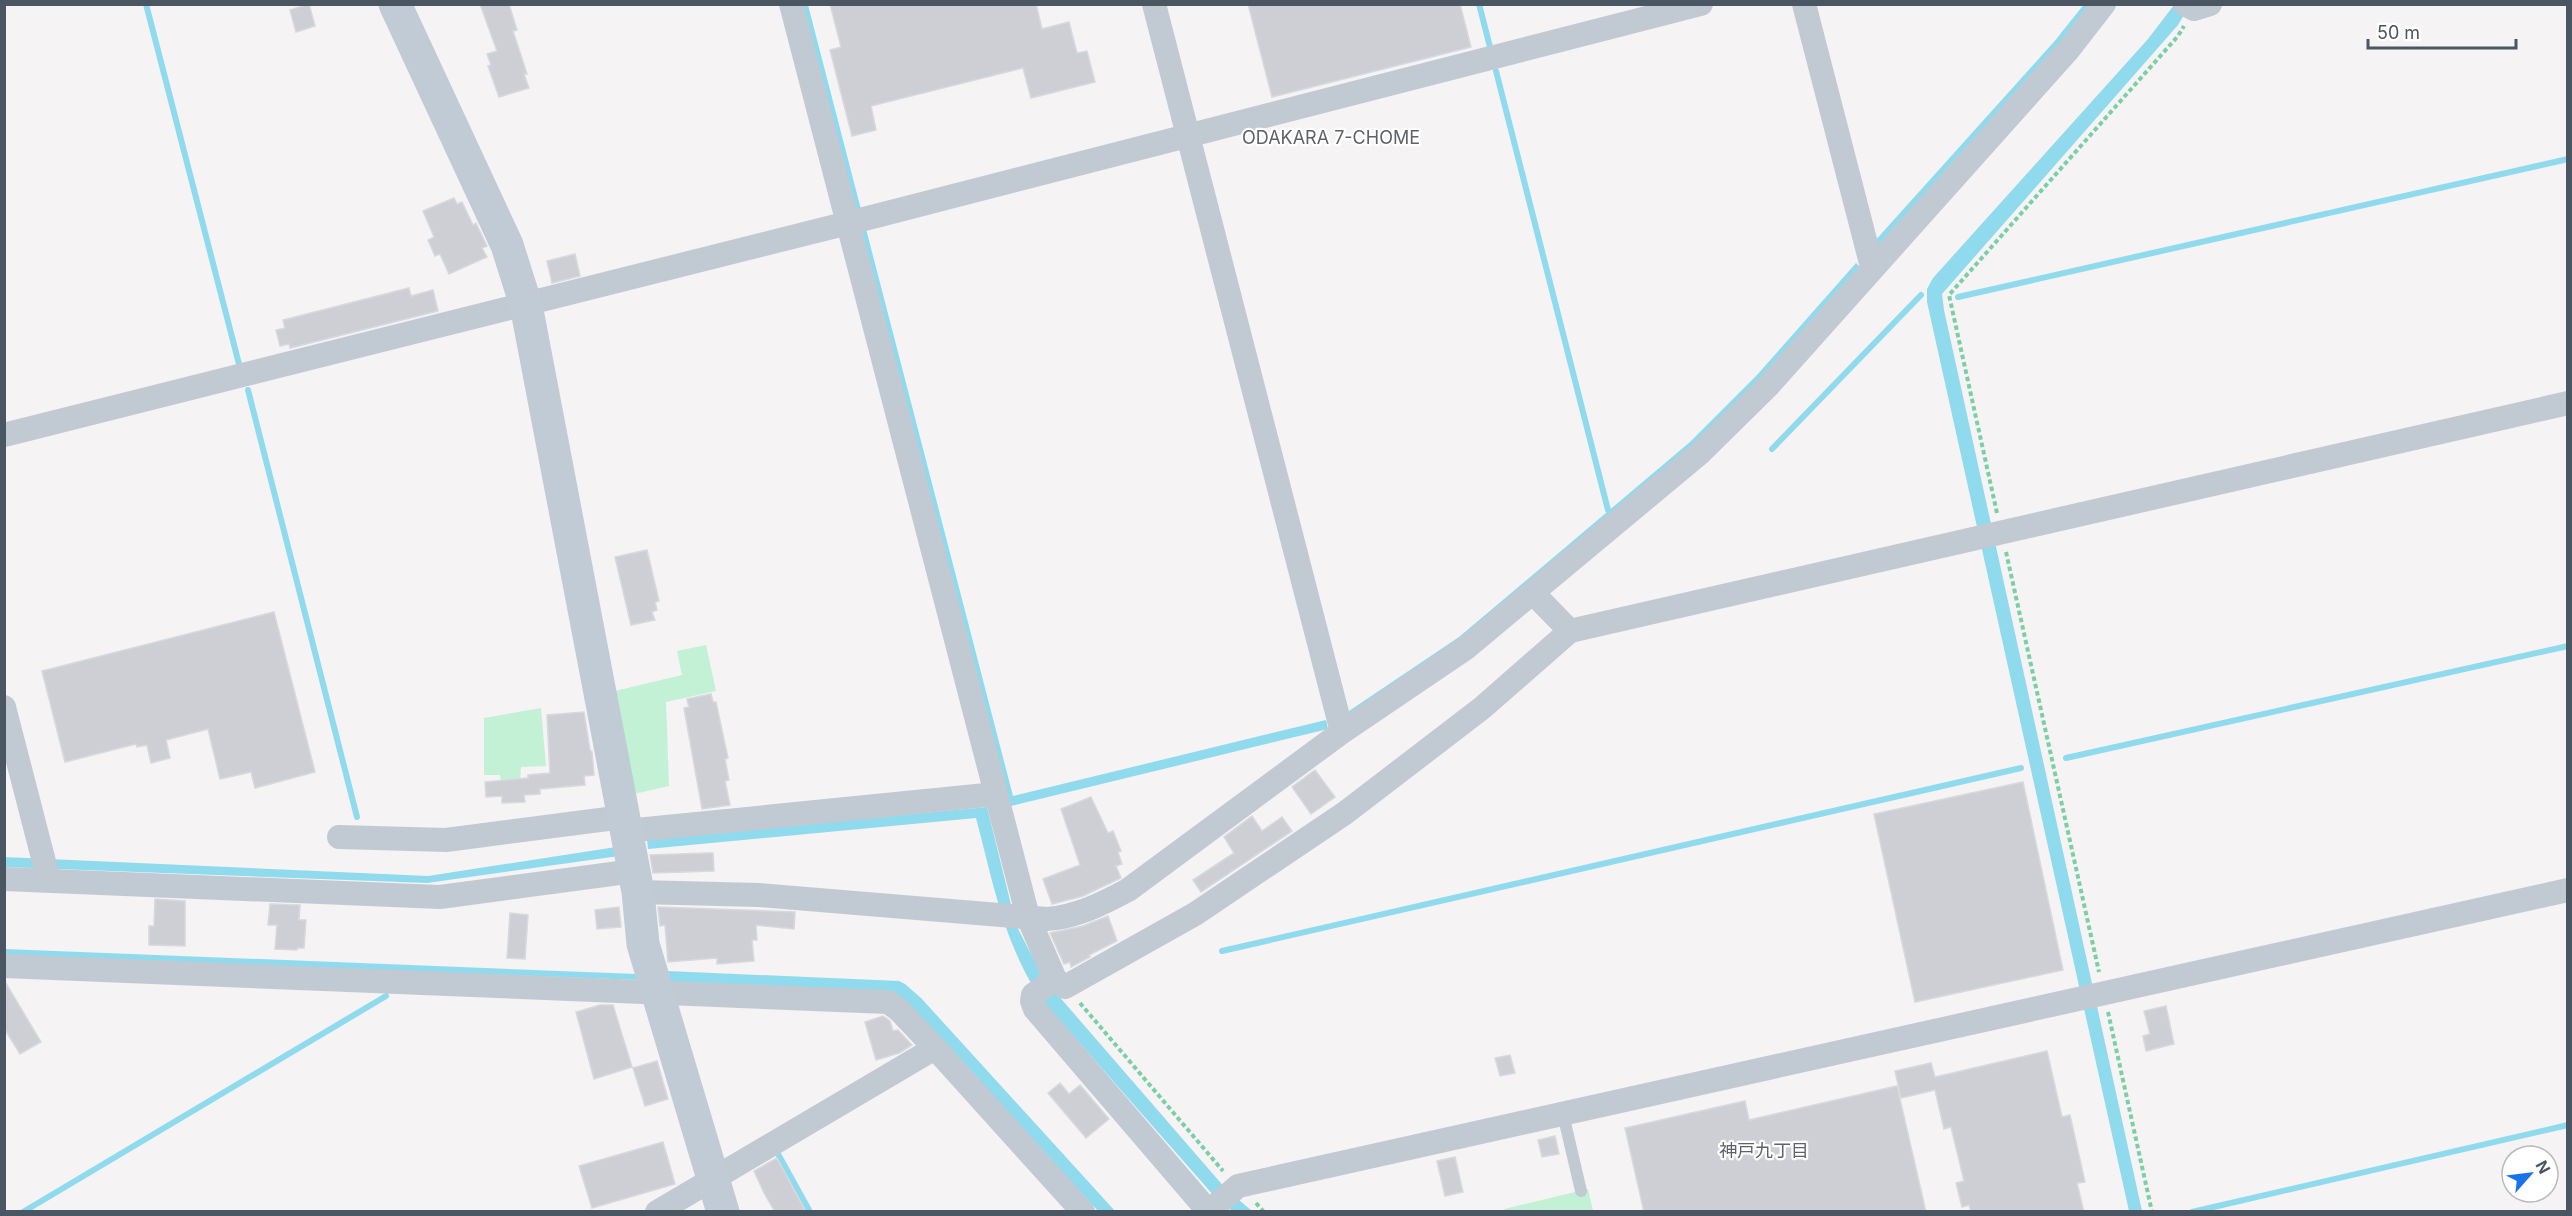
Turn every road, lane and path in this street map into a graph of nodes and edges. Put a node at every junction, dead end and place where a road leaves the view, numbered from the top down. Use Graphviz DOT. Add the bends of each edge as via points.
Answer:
graph roads {
  1 [pos="395,4"];
  2 [pos="791,4"];
  3 [pos="1154,4"];
  4 [pos="1701,4"];
  5 [pos="1804,4"];
  6 [pos="2104,4"];
  7 [pos="2195,6"];
  8 [pos="1189,137"];
  9 [pos="857,221"];
  10 [pos="1872,267"];
  11 [pos="526,305"];
  12 [pos="2568,403"];
  13 [pos="4,435"];
  14 [pos="1992,535"];
  15 [pos="1533,593"];
  16 [pos="1570,631"];
  17 [pos="4,707"];
  18 [pos="1342,732"];
  19 [pos="996,794"];
  20 [pos="625,824"];
  21 [pos="339,837"];
  22 [pos="46,868"];
  23 [pos="4,879"];
  24 [pos="636,882"];
  25 [pos="2568,890"];
  26 [pos="1024,916"];
  27 [pos="4,966"];
  28 [pos="1051,985"];
  29 [pos="658,992"];
  30 [pos="2095,996"];
  31 [pos="935,1048"];
  32 [pos="1563,1114"];
  33 [pos="714,1178"];
  34 [pos="1581,1191"];
  35 [pos="1221,1200"];
  36 [pos="657,1212"];
  37 [pos="723,1212"];
  38 [pos="1083,1212"];
  39 [pos="1264,1212"];
  40 [pos="2152,1212"];
  1 -- 11 [label="street" via="507,245"];
  2 -- 9 [label="street"];
  3 -- 8 [label="street"];
  4 -- 8 [label="street"];
  5 -- 10 [label="street"];
  6 -- 10 [label="street" via="2069,49"];
  7 -- 14 [label="path" via="2178,36 1949,295"];
  8 -- 9 [label="street"];
  8 -- 18 [label="street"];
  9 -- 11 [label="street"];
  9 -- 19 [label="street"];
  10 -- 15 [label="street" via="1768,386 1700,453"];
  11 -- 13 [label="street"];
  11 -- 20 [label="street"];
  12 -- 14 [label="street"];
  14 -- 16 [label="street"];
  14 -- 30 [label="path"];
  15 -- 16 [label="street"];
  15 -- 18 [label="street" via="1466,648"];
  16 -- 28 [label="street" via="1482,708 1345,813 1195,914"];
  17 -- 22 [label="street"];
  18 -- 26 [label="street" via="1128,890 1065,918"];
  19 -- 20 [label="street"];
  19 -- 26 [label="street"];
  20 -- 21 [label="street" via="446,840"];
  20 -- 24 [label="street"];
  22 -- 23 [label="street"];
  22 -- 24 [label="street" via="440,897"];
  24 -- 26 [label="street"];
  24 -- 29 [label="street" via="643,944"];
  25 -- 30 [label="street"];
  26 -- 28 [label="street"];
  27 -- 29 [label="street"];
  28 -- 35 [label="path"];
  28 -- 35 [label="street" via="1032,1001 1035,1009"];
  29 -- 31 [label="street" via="888,1002"];
  29 -- 33 [label="street"];
  30 -- 32 [label="street"];
  30 -- 40 [label="path"];
  31 -- 33 [label="street"];
  31 -- 38 [label="street"];
  32 -- 34 [label="lane"];
  32 -- 35 [label="street"];
  33 -- 36 [label="street"];
  33 -- 37 [label="street"];
  35 -- 39 [label="path"];
}
